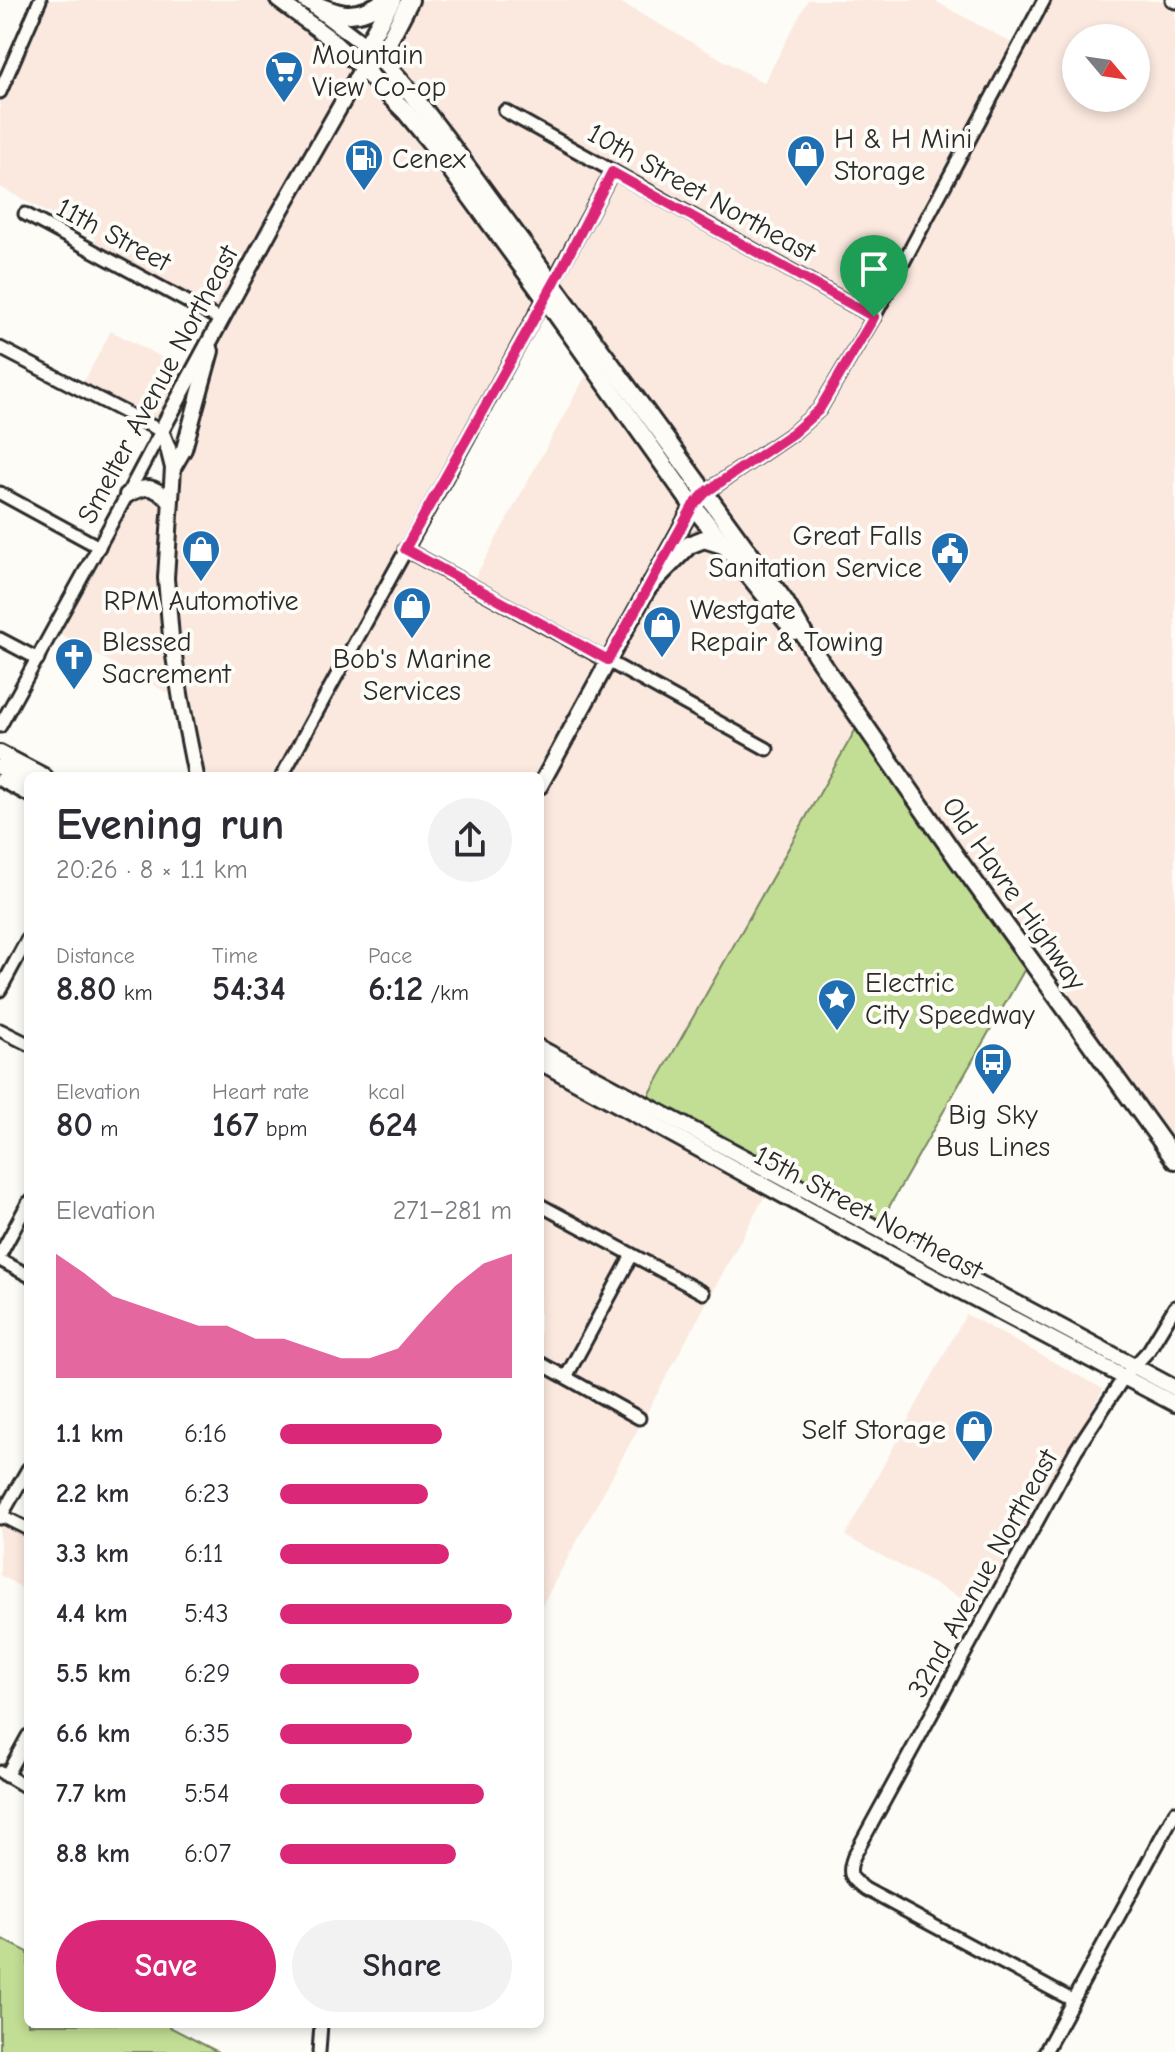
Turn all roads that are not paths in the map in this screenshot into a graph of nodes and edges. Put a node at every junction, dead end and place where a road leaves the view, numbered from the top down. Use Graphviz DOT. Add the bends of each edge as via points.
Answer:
graph roads {
  1 [pos="40,0"];
  2 [pos="278,0"];
  3 [pos="306,0"];
  4 [pos="385,0"];
  5 [pos="392,0"];
  6 [pos="410,0"];
  7 [pos="1044,0"];
  8 [pos="366,46"];
  9 [pos="380,58"];
  10 [pos="362,68"];
  11 [pos="0,92"];
  12 [pos="505,111"];
  13 [pos="612,172"];
  14 [pos="25,214"];
  15 [pos="549,290"];
  16 [pos="874,317"];
  17 [pos="221,320"];
  18 [pos="0,348"];
  19 [pos="161,431"];
  20 [pos="173,468"];
  21 [pos="706,492"];
  22 [pos="0,493"];
  23 [pos="127,495"];
  24 [pos="170,500"];
  25 [pos="693,506"];
  26 [pos="724,545"];
  27 [pos="99,547"];
  28 [pos="405,549"];
  29 [pos="649,586"];
  30 [pos="0,639"];
  31 [pos="816,655"];
  32 [pos="38,659"];
  33 [pos="608,660"];
  34 [pos="0,726"];
  35 [pos="767,749"];
  36 [pos="0,753"];
  37 [pos="0,767"];
  38 [pos="36,772"];
  39 [pos="195,772"];
  40 [pos="284,772"];
  41 [pos="544,779"];
  42 [pos="0,780"];
  43 [pos="24,780"];
  44 [pos="24,793"];
  45 [pos="24,945"];
  46 [pos="0,990"];
  47 [pos="0,1030"];
  48 [pos="24,1042"];
  49 [pos="544,1050"];
  50 [pos="544,1064"];
  51 [pos="1175,1160"];
  52 [pos="544,1207"];
  53 [pos="24,1211"];
  54 [pos="632,1255"];
  55 [pos="0,1258"];
  56 [pos="24,1273"];
  57 [pos="703,1293"];
  58 [pos="1175,1307"];
  59 [pos="544,1365"];
  60 [pos="1129,1372"];
  61 [pos="566,1377"];
  62 [pos="1175,1388"];
  63 [pos="1175,1404"];
  64 [pos="639,1418"];
  65 [pos="24,1476"];
  66 [pos="1,1516"];
  67 [pos="24,1527"];
  68 [pos="24,1742"];
  69 [pos="3,1774"];
  70 [pos="24,1786"];
  71 [pos="1175,1812"];
  72 [pos="1072,2000"];
  73 [pos="321,2028"];
  74 [pos="319,2052"];
  75 [pos="1045,2052"];
  1 -- 11 [label="street"];
  2 -- 10 [label="main road"];
  3 -- 4 [label="highway" via="346,15"];
  3 -- 8 [label="main road"];
  5 -- 8 [label="highway, Smelter Avenue Northeast"];
  6 -- 9 [label="highway"];
  7 -- 16 [label="street"];
  8 -- 9 [label="highway, Old Havre Highway"];
  8 -- 10 [label="highway, Smelter Avenue Northeast"];
  9 -- 10 [label="highway"];
  9 -- 15 [label="highway, Old Havre Highway" via="444,136"];
  10 -- 15 [label="highway, Old Havre Highway" via="405,111"];
  10 -- 17 [label="main road, Smelter Avenue Northeast"];
  12 -- 13 [label="street, 10th Street Northeast"];
  13 -- 15 [label="street"];
  13 -- 16 [label="street, 10th Street Northeast"];
  14 -- 17 [label="street, 11th Street"];
  15 -- 21 [label="highway, Old Havre Highway"];
  15 -- 25 [label="highway, Old Havre Highway"];
  15 -- 28 [label="street"];
  16 -- 21 [label="street" via="819,410"];
  17 -- 19 [label="main road, Smelter Avenue Northeast"];
  17 -- 20 [label="main road" via="184,449"];
  18 -- 19 [label="street"];
  19 -- 20 [label="main road"];
  19 -- 23 [label="street, Smelter Avenue Northeast"];
  20 -- 24 [label="main road"];
  21 -- 25 [label="main road"];
  21 -- 31 [label="highway, Old Havre Highway"];
  22 -- 27 [label="street"];
  23 -- 24 [label="main road" via="151,488"];
  23 -- 27 [label="street, Smelter Avenue Northeast"];
  24 -- 39 [label="main road" via="166,578 171,637"];
  25 -- 26 [label="highway, Old Havre Highway"];
  25 -- 29 [label="main road"];
  26 -- 29 [label="highway" via="704,539 689,545"];
  26 -- 31 [label="highway, Old Havre Highway"];
  27 -- 32 [label="street, Smelter Avenue Northeast"];
  28 -- 33 [label="street"];
  28 -- 40 [label="street"];
  29 -- 33 [label="main road"];
  30 -- 32 [label="street"];
  31 -- 51 [label="highway, Old Havre Highway"];
  32 -- 34 [label="street, Smelter Avenue Northeast"];
  33 -- 35 [label="street"];
  33 -- 41 [label="main road"];
  36 -- 38 [label="main road"];
  37 -- 43 [label="main road"];
  42 -- 44 [label="street"];
  45 -- 46 [label="street"];
  47 -- 48 [label="street"];
  49 -- 60 [label="main road, 15th Street Northeast"];
  50 -- 60 [label="main road, 15th Street Northeast" via="894,1256"];
  52 -- 54 [label="street"];
  53 -- 55 [label="street"];
  54 -- 57 [label="street"];
  54 -- 61 [label="street"];
  55 -- 56 [label="street"];
  58 -- 60 [label="street, 32nd Avenue Northeast"];
  59 -- 61 [label="street"];
  60 -- 62 [label="main road, 15th Street Northeast"];
  60 -- 63 [label="main road, 15th Street Northeast"];
  60 -- 72 [label="street, 32nd Avenue Northeast" via="1076,1450 850,1867 853,1881 865,1889"];
  61 -- 64 [label="street"];
  65 -- 66 [label="street"];
  66 -- 67 [label="street"];
  68 -- 69 [label="street"];
  69 -- 70 [label="street"];
  71 -- 72 [label="street"];
  72 -- 75 [label="street"];
  73 -- 74 [label="street"];
}
